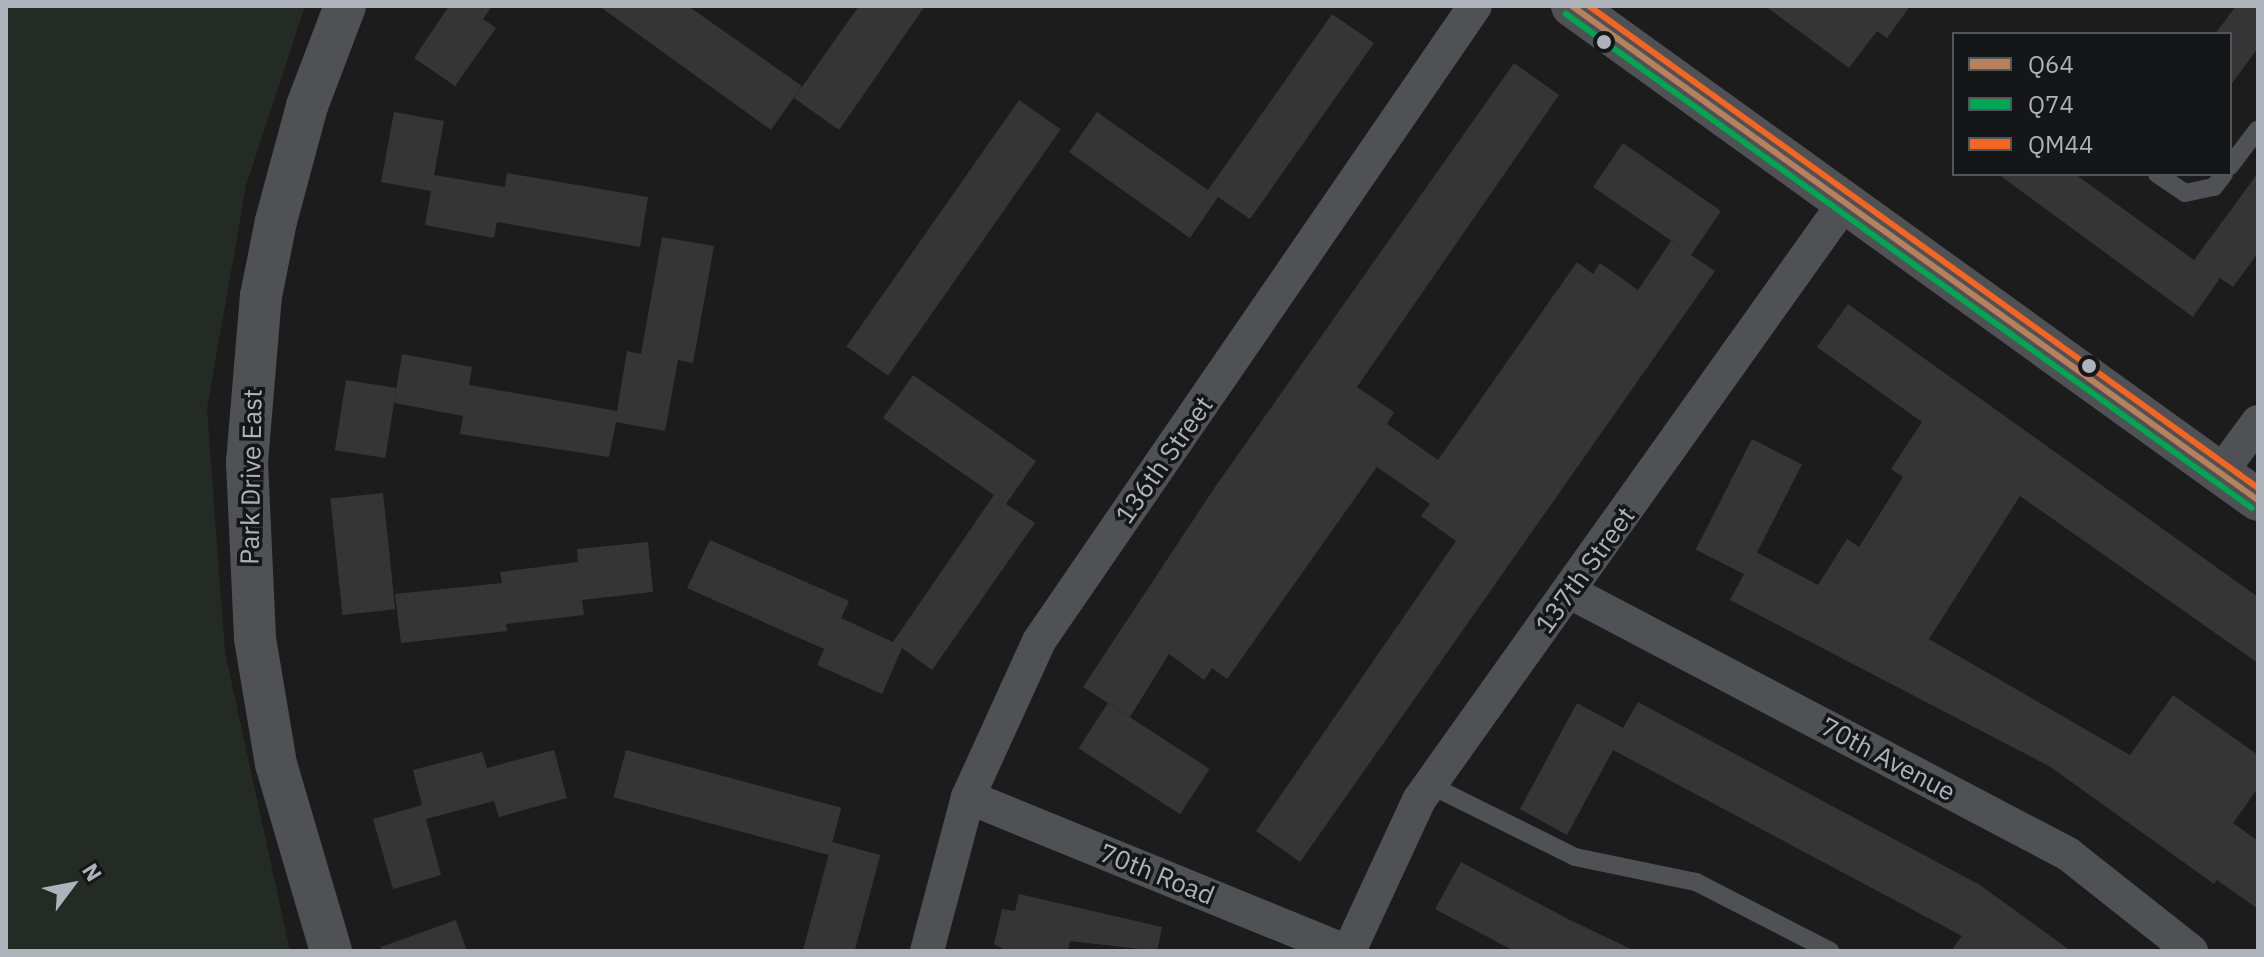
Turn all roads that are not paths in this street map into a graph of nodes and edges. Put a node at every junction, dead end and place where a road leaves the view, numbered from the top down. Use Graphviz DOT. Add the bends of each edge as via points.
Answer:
graph roads {
  1 [pos="345,6"];
  2 [pos="1475,6"];
  3 [pos="1572,6"];
  4 [pos="2258,129"];
  5 [pos="2232,163"];
  6 [pos="2160,176"];
  7 [pos="2222,176"];
  8 [pos="1845,202"];
  9 [pos="2258,422"];
  10 [pos="2221,472"];
  11 [pos="2258,500"];
  12 [pos="1570,592"];
  13 [pos="1430,785"];
  14 [pos="968,797"];
  15 [pos="331,951"];
  16 [pos="927,951"];
  17 [pos="1348,951"];
  18 [pos="1830,951"];
  19 [pos="2191,951"];
  1 -- 15 [label="street, Park Drive East" via="307,106 276,221 261,296 247,462 255,638 273,748"];
  2 -- 14 [label="street, 136th Street" via="1039,641"];
  3 -- 8 [label="street"];
  4 -- 5 [label="lane"];
  6 -- 7 [label="lane" via="2185,193 2214,187"];
  8 -- 10 [label="street"];
  8 -- 12 [label="street, 137th Street"];
  9 -- 10 [label="street"];
  10 -- 11 [label="street"];
  12 -- 13 [label="street, 137th Street"];
  12 -- 19 [label="street, 70th Avenue" via="2068,854"];
  13 -- 17 [label="street, 137th Street"];
  13 -- 18 [label="lane" via="1575,857 1696,882"];
  14 -- 16 [label="street, 136th Street"];
  14 -- 17 [label="street, 70th Road"];
}
